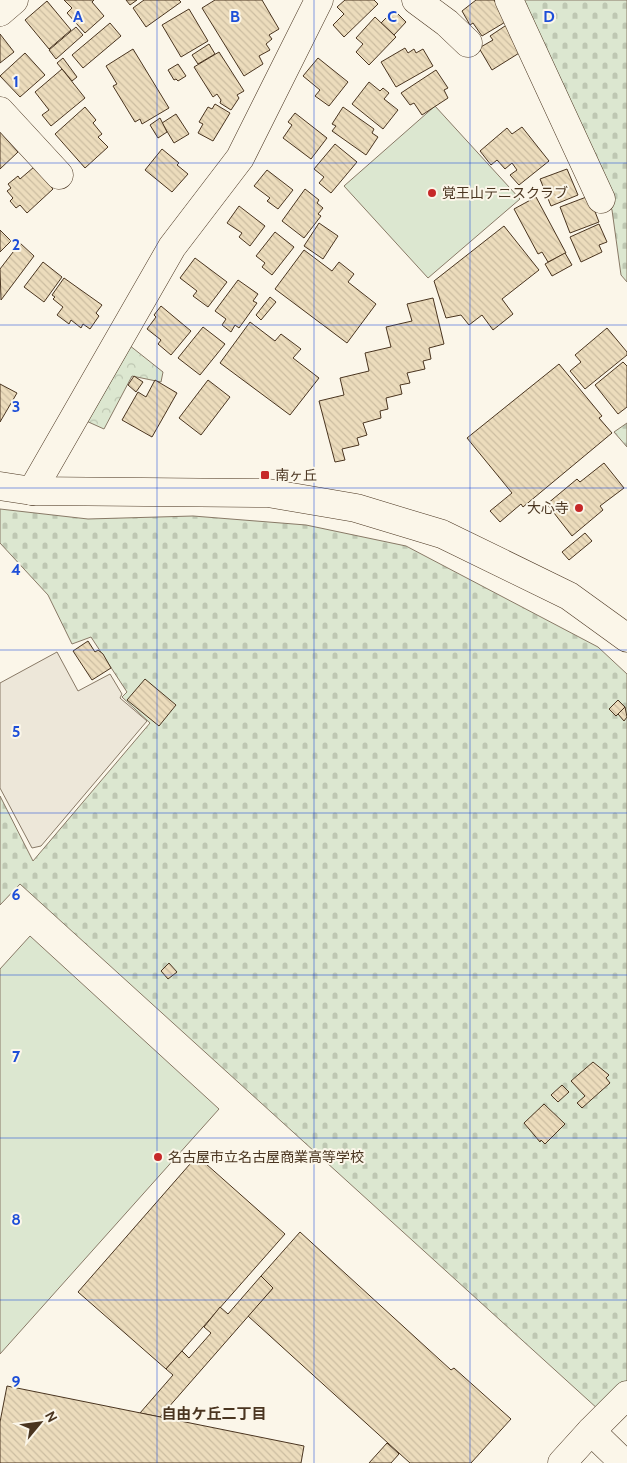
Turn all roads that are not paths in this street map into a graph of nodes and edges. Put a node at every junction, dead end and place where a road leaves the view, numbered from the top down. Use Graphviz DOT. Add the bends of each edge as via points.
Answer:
graph roads {
  1 [pos="14,0"];
  2 [pos="319,0"];
  3 [pos="416,0"];
  4 [pos="509,0"];
  5 [pos="0,12"];
  6 [pos="468,43"];
  7 [pos="0,111"];
  8 [pos="58,175"];
  9 [pos="601,199"];
  10 [pos="0,486"];
  11 [pos="32,491"];
  12 [pos="627,638"];
  13 [pos="627,1395"];
  14 [pos="590,1431"];
  15 [pos="562,1463"];
  16 [pos="624,1463"];
  1 -- 5 [label="street"];
  2 -- 11 [label="street" via="240,158 172,247"];
  3 -- 6 [label="street"];
  4 -- 9 [label="street"];
  7 -- 8 [label="street"];
  10 -- 11 [label="street"];
  11 -- 12 [label="street" via="268,492 356,508 442,534 569,596"];
  13 -- 14 [label="street"];
  14 -- 15 [label="street"];
  14 -- 16 [label="street"];
}
